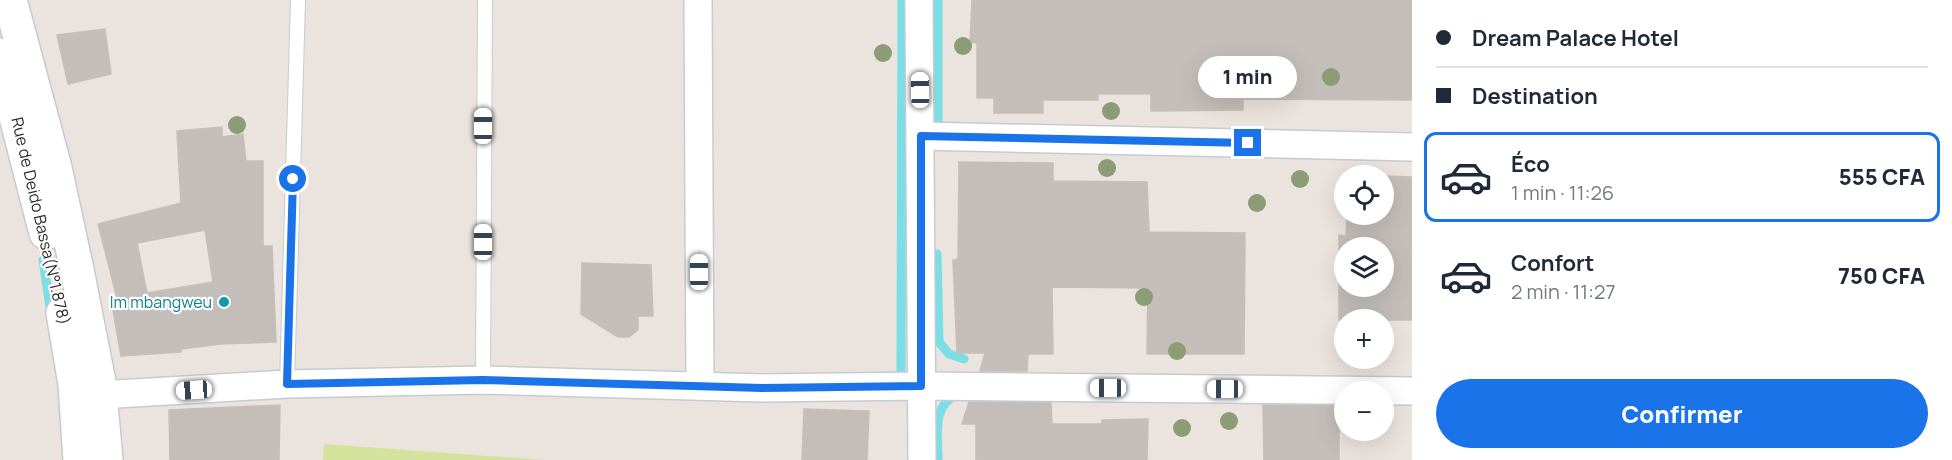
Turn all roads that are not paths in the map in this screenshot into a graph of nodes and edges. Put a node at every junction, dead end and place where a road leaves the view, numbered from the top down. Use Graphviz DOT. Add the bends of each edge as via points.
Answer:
graph roads {
  1 [pos="10,0"];
  2 [pos="298,0"];
  3 [pos="485,0"];
  4 [pos="698,0"];
  5 [pos="919,0"];
  6 [pos="0,55"];
  7 [pos="921,136"];
  8 [pos="1412,147"];
  9 [pos="483,380"];
  10 [pos="287,384"];
  11 [pos="700,386"];
  12 [pos="921,386"];
  13 [pos="1412,391"];
  14 [pos="100,396"];
  15 [pos="80,460"];
  16 [pos="106,460"];
  17 [pos="922,460"];
  1 -- 14 [label="main road" via="55,168"];
  2 -- 10 [label="lane"];
  3 -- 9 [label="lane"];
  4 -- 11 [label="street"];
  5 -- 7 [label="street"];
  6 -- 15 [label="main road, Rue de Deido Bassa(N°1.878)" via="59,288 75,384"];
  7 -- 8 [label="street"];
  7 -- 12 [label="street"];
  9 -- 10 [label="street"];
  9 -- 11 [label="street"];
  10 -- 14 [label="street"];
  11 -- 12 [label="street"];
  12 -- 13 [label="street"];
  12 -- 17 [label="street"];
  14 -- 16 [label="main road"];
}
